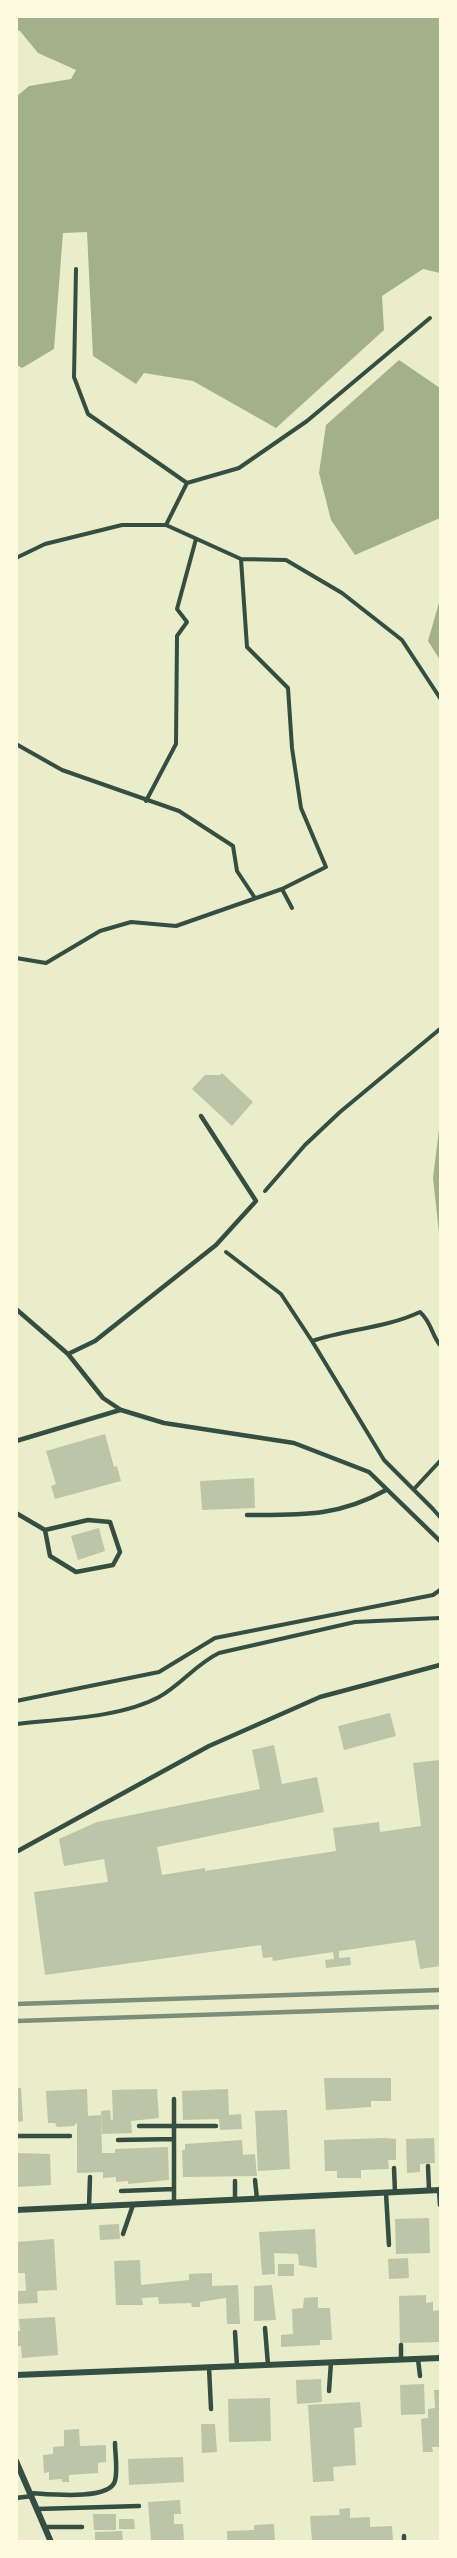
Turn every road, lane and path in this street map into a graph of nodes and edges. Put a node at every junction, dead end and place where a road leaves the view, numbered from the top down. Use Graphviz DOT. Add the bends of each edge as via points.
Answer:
graph roads {
  1 [pos="76,269"];
  2 [pos="430,318"];
  3 [pos="187,483"];
  4 [pos="166,525"];
  5 [pos="196,539"];
  6 [pos="16,558"];
  7 [pos="241,559"];
  8 [pos="441,698"];
  9 [pos="16,744"];
  10 [pos="146,801"];
  11 [pos="282,889"];
  12 [pos="255,898"];
  13 [pos="292,908"];
  14 [pos="16,958"];
  15 [pos="441,1029"];
  16 [pos="201,1116"];
  17 [pos="256,1201"];
  18 [pos="216,1245"];
  19 [pos="16,1309"];
  20 [pos="312,1341"];
  21 [pos="441,1345"];
  22 [pos="68,1354"];
  23 [pos="121,1410"];
  24 [pos="18,1442"];
  25 [pos="441,1461"];
  26 [pos="414,1489"];
  27 [pos="386,1490"];
  28 [pos="433,1509"];
  29 [pos="16,1513"];
  30 [pos="247,1515"];
  31 [pos="45,1530"];
  32 [pos="441,1541"];
  33 [pos="441,1590"];
  34 [pos="441,1618"];
  35 [pos="441,1665"];
  36 [pos="16,1701"];
  37 [pos="16,1724"];
  38 [pos="16,1852"];
  39 [pos="174,2099"];
  40 [pos="174,2125"];
  41 [pos="139,2126"];
  42 [pos="216,2126"];
  43 [pos="16,2136"];
  44 [pos="70,2136"];
  45 [pos="174,2139"];
  46 [pos="118,2140"];
  47 [pos="428,2166"];
  48 [pos="394,2168"];
  49 [pos="90,2177"];
  50 [pos="255,2180"];
  51 [pos="235,2181"];
  52 [pos="174,2189"];
  53 [pos="429,2190"];
  54 [pos="440,2190"];
  55 [pos="121,2191"];
  56 [pos="395,2192"];
  57 [pos="386,2193"];
  58 [pos="257,2199"];
  59 [pos="235,2200"];
  60 [pos="174,2202"];
  61 [pos="133,2205"];
  62 [pos="441,2205"];
  63 [pos="89,2207"];
  64 [pos="16,2210"];
  65 [pos="123,2234"];
  66 [pos="389,2245"];
  67 [pos="265,2328"];
  68 [pos="235,2332"];
  69 [pos="400,2345"];
  70 [pos="441,2358"];
  71 [pos="417,2359"];
  72 [pos="401,2360"];
  73 [pos="331,2362"];
  74 [pos="268,2365"];
  75 [pos="237,2366"];
  76 [pos="209,2367"];
  77 [pos="16,2375"];
  78 [pos="420,2376"];
  79 [pos="329,2391"];
  80 [pos="211,2409"];
  81 [pos="115,2443"];
  82 [pos="16,2461"];
  83 [pos="19,2475"];
  84 [pos="31,2494"];
  85 [pos="16,2499"];
  86 [pos="139,2506"];
  87 [pos="37,2509"];
  88 [pos="45,2527"];
  89 [pos="82,2527"];
  90 [pos="51,2541"];
  1 -- 3 [label="path" via="74,377 88,414"];
  2 -- 3 [label="path" via="307,421 239,468"];
  3 -- 4 [label="path"];
  4 -- 5 [label="path"];
  4 -- 6 [label="path" via="122,525 45,544"];
  5 -- 7 [label="path"];
  5 -- 10 [label="path" via="177,609 188,622 177,636 176,744"];
  7 -- 8 [label="path" via="286,560 342,593 402,640"];
  7 -- 11 [label="path" via="247,647 288,688 301,808 326,867"];
  9 -- 10 [label="path" via="62,770"];
  10 -- 12 [label="path" via="179,811 233,846 237,871"];
  11 -- 12 [label="path"];
  11 -- 13 [label="path"];
  12 -- 14 [label="path" via="176,926 131,922 100,931 46,963"];
  15 -- 17 [label="path" via="305,1144"];
  16 -- 17 [label="lane"];
  17 -- 18 [label="lane"];
  18 -- 20 [label="path" via="281,1294"];
  18 -- 22 [label="lane" via="95,1341"];
  19 -- 22 [label="lane"];
  20 -- 21 [label="path" via="399,1322 420,1312 429,1320"];
  20 -- 26 [label="path" via="384,1460"];
  22 -- 23 [label="lane" via="103,1398"];
  23 -- 24 [label="lane"];
  23 -- 27 [label="lane" via="164,1423 294,1443 369,1472"];
  25 -- 26 [label="path"];
  26 -- 28 [label="path"];
  27 -- 30 [label="lane" via="366,1502 313,1515"];
  27 -- 32 [label="lane"];
  29 -- 31 [label="lane"];
  31 -- 31 [label="lane" via="50,1556 76,1572 113,1565 120,1552 110,1522 88,1520"];
  33 -- 36 [label="path" via="433,1595 215,1638 159,1672"];
  34 -- 37 [label="path" via="355,1622 225,1651 209,1658 145,1704"];
  35 -- 38 [label="lane" via="321,1697 209,1746"];
  39 -- 40 [label="lane"];
  40 -- 41 [label="lane"];
  40 -- 42 [label="lane"];
  40 -- 45 [label="lane"];
  43 -- 44 [label="lane"];
  45 -- 46 [label="lane"];
  45 -- 52 [label="lane"];
  47 -- 53 [label="lane"];
  48 -- 56 [label="lane"];
  49 -- 63 [label="lane"];
  50 -- 58 [label="lane"];
  51 -- 59 [label="lane"];
  52 -- 55 [label="lane"];
  52 -- 60 [label="lane"];
  53 -- 54 [label="street"];
  53 -- 56 [label="street"];
  54 -- 62 [label="lane"];
  56 -- 57 [label="street"];
  57 -- 58 [label="street"];
  57 -- 66 [label="lane"];
  58 -- 59 [label="street"];
  59 -- 60 [label="street"];
  60 -- 61 [label="street"];
  61 -- 63 [label="street"];
  61 -- 65 [label="lane"];
  63 -- 64 [label="street"];
  67 -- 74 [label="lane"];
  68 -- 75 [label="lane"];
  69 -- 72 [label="lane"];
  70 -- 71 [label="street"];
  71 -- 72 [label="street"];
  71 -- 78 [label="lane"];
  72 -- 73 [label="street"];
  73 -- 74 [label="street"];
  73 -- 79 [label="lane"];
  74 -- 75 [label="street"];
  75 -- 76 [label="street"];
  76 -- 77 [label="street"];
  76 -- 80 [label="lane"];
  81 -- 84 [label="lane" via="115,2480 105,2492"];
  82 -- 83 [label="street"];
  83 -- 84 [label="street"];
  84 -- 85 [label="lane"];
  84 -- 87 [label="street"];
  86 -- 87 [label="lane"];
  87 -- 88 [label="street"];
  88 -- 89 [label="lane"];
  88 -- 90 [label="street"];
}
